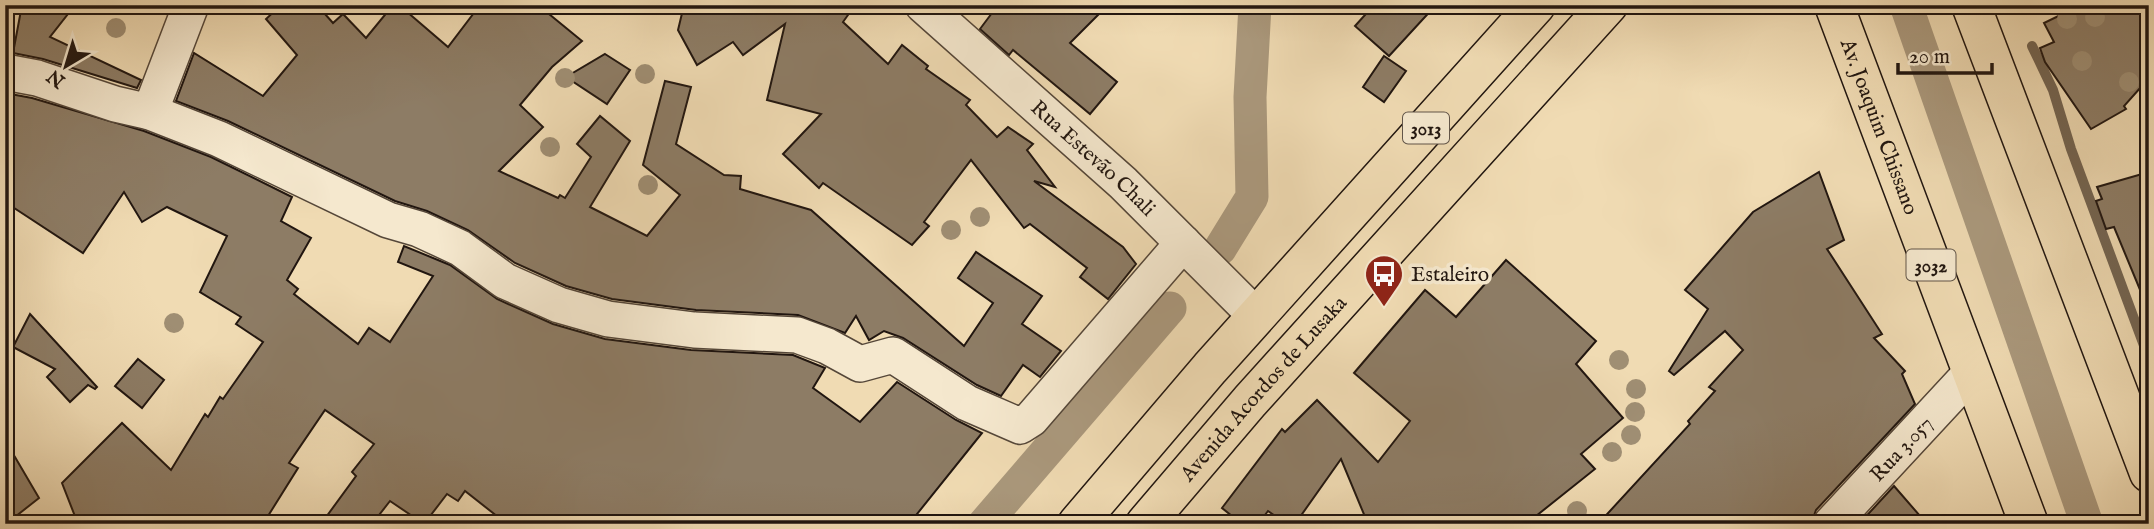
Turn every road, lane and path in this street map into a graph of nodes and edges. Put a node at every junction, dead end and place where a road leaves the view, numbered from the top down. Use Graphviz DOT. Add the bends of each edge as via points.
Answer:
graph roads {
  1 [pos="191,5"];
  2 [pos="923,5"];
  3 [pos="1536,5"];
  4 [pos="1608,5"];
  5 [pos="1834,5"];
  6 [pos="1979,7"];
  7 [pos="5,72"];
  8 [pos="150,112"];
  9 [pos="1183,243"];
  10 [pos="1257,317"];
  11 [pos="1971,373"];
  12 [pos="2149,473"];
  13 [pos="1077,524"];
  14 [pos="1144,524"];
  15 [pos="1830,524"];
  16 [pos="2029,524"];
  1 -- 8 [label="street"];
  2 -- 9 [label="street, Rua Estevão Chali" via="1123,183"];
  3 -- 10 [label="main road, 3013"];
  4 -- 14 [label="main road, Avenida Acordos de Lusaka"];
  5 -- 11 [label="main road, Av. Joaquim Chissano / 3032"];
  6 -- 12 [label="main road" via="1996,65"];
  7 -- 8 [label="street"];
  8 -- 9 [label="street" via="460,248 505,281 559,305 608,319 694,330 796,335 860,364 893,355 967,403 1020,426 1102,340"];
  9 -- 10 [label="street, Rua Estevão Chali"];
  10 -- 13 [label="main road"];
  11 -- 15 [label="street, Rua 3.057"];
  11 -- 16 [label="main road, Av. Joaquim Chissano / 3032"];
}
